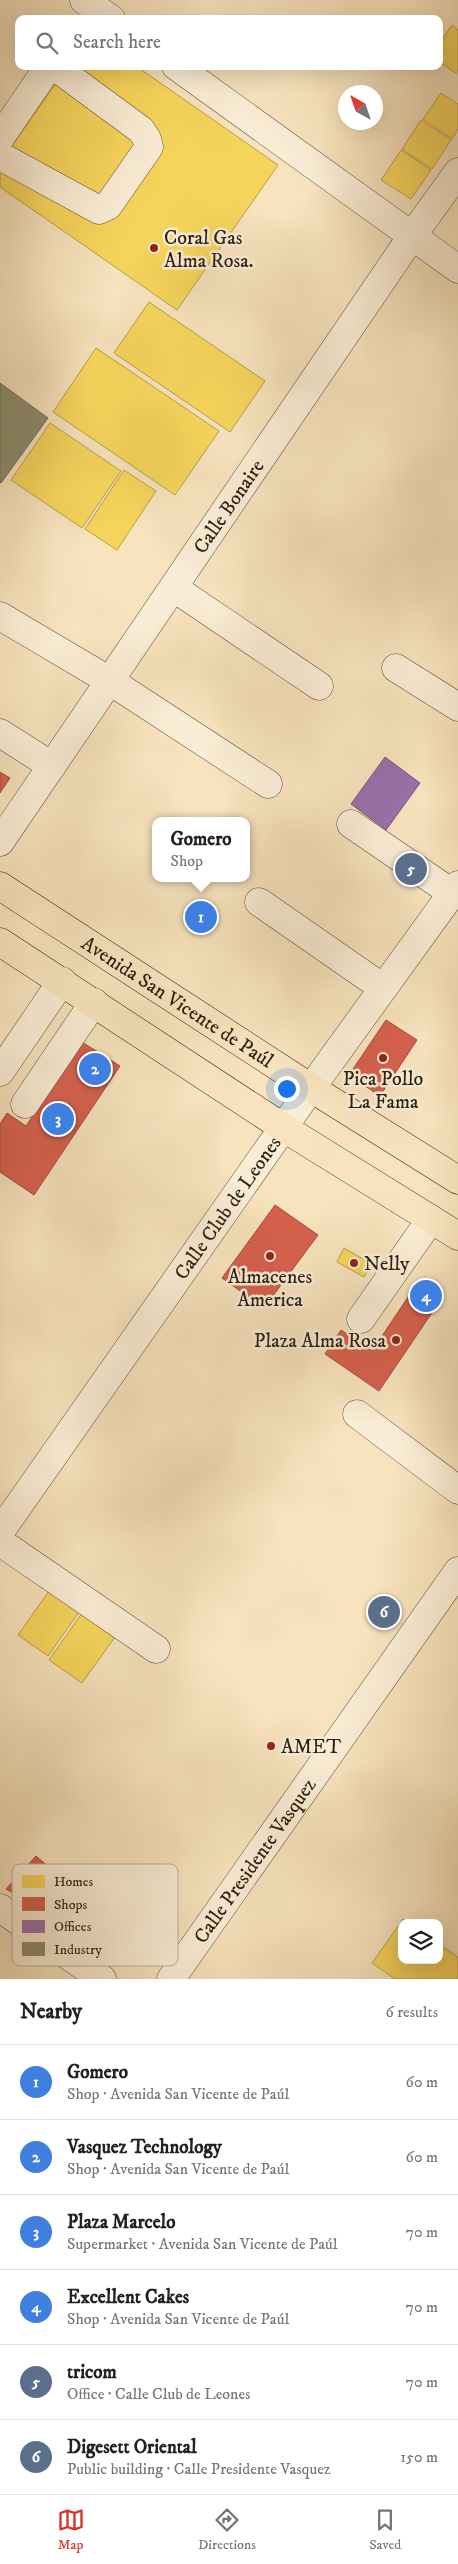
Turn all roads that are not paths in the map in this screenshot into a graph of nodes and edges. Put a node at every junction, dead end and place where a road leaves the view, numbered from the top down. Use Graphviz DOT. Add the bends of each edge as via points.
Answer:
graph roads {
  1 [pos="47,70"];
  2 [pos="59,70"];
  3 [pos="182,70"];
  4 [pos="0,138"];
  5 [pos="0,156"];
  6 [pos="458,172"];
  7 [pos="412,236"];
  8 [pos="458,269"];
  9 [pos="174,588"];
  10 [pos="0,616"];
  11 [pos="396,668"];
  12 [pos="110,681"];
  13 [pos="319,686"];
  14 [pos="458,707"];
  15 [pos="0,733"];
  16 [pos="52,766"];
  17 [pos="268,784"];
  18 [pos="352,824"];
  19 [pos="0,842"];
  20 [pos="0,886"];
  21 [pos="455,889"];
  22 [pos="259,902"];
  23 [pos="0,942"];
  24 [pos="62,981"];
  25 [pos="383,988"];
  26 [pos="94,1002"];
  27 [pos="9,1037"];
  28 [pos="0,1072"];
  29 [pos="310,1088"];
  30 [pos="25,1104"];
  31 [pos="284,1128"];
  32 [pos="458,1180"];
  33 [pos="431,1219"];
  34 [pos="458,1236"];
  35 [pos="361,1319"];
  36 [pos="357,1414"];
  37 [pos="458,1490"];
  38 [pos="0,1532"];
  39 [pos="0,1542"];
  40 [pos="458,1571"];
  41 [pos="156,1649"];
  42 [pos="0,1908"];
  43 [pos="12,1916"];
  44 [pos="83,1966"];
  45 [pos="102,1979"];
  46 [pos="171,1979"];
  1 -- 4 [label="street"];
  2 -- 5 [label="street" via="141,130 149,147 108,206 99,210"];
  3 -- 7 [label="street"];
  6 -- 7 [label="street, Calle Bonaire"];
  7 -- 8 [label="street"];
  7 -- 9 [label="street, Calle Bonaire"];
  9 -- 12 [label="street, Calle Bonaire"];
  9 -- 13 [label="street"];
  10 -- 12 [label="street"];
  11 -- 14 [label="street"];
  12 -- 16 [label="street, Calle Bonaire"];
  12 -- 17 [label="street"];
  15 -- 16 [label="street"];
  16 -- 19 [label="street, Calle Bonaire"];
  18 -- 21 [label="street"];
  20 -- 29 [label="main road, Avenida San Vicente de Paúl"];
  21 -- 25 [label="street, Calle Club de Leones"];
  22 -- 25 [label="street"];
  23 -- 24 [label="main road"];
  24 -- 26 [label="main road"];
  24 -- 27 [label="street"];
  25 -- 29 [label="street, Calle Club de Leones"];
  26 -- 30 [label="street"];
  26 -- 31 [label="main road"];
  27 -- 28 [label="street"];
  29 -- 31 [label="street, Calle Club de Leones"];
  29 -- 32 [label="main road, Avenida San Vicente de Paúl"];
  31 -- 33 [label="main road"];
  31 -- 38 [label="street, Calle Club de Leones"];
  33 -- 34 [label="main road"];
  33 -- 35 [label="street"];
  36 -- 37 [label="street"];
  39 -- 41 [label="street"];
  40 -- 46 [label="street, Calle Presidente Vasquez"];
  42 -- 43 [label="street"];
  44 -- 45 [label="street"];
}
